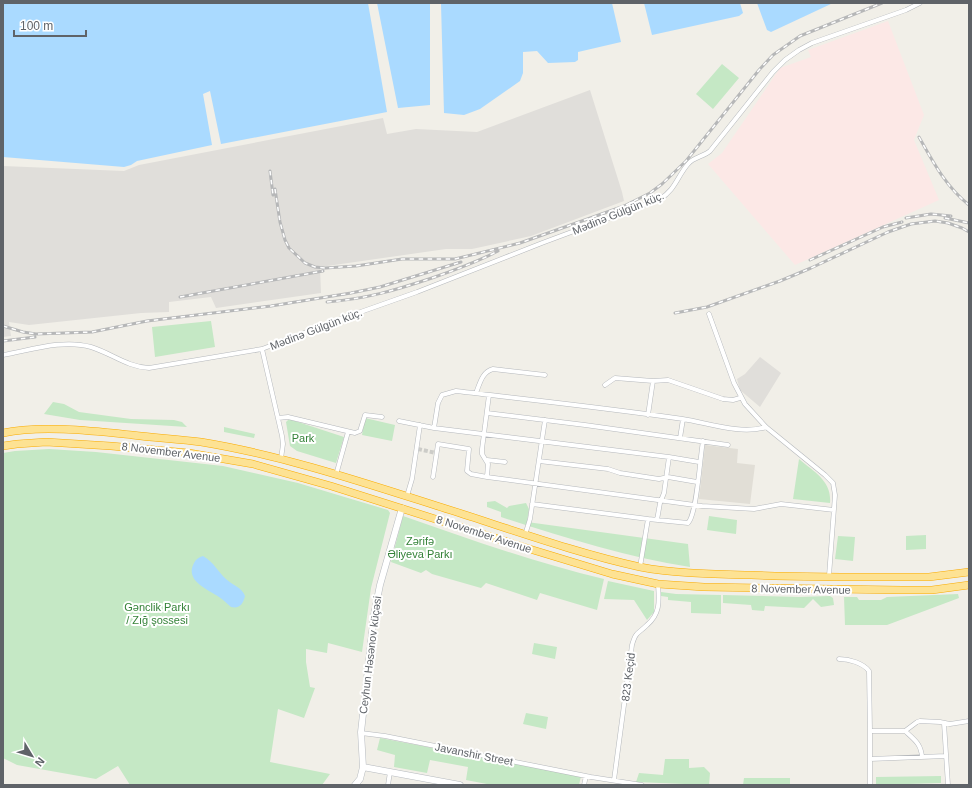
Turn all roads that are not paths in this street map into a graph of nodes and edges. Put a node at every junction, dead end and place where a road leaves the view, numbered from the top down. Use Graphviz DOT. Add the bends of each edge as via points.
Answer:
graph roads {
  1 [pos="920,3"];
  2 [pos="709,314"];
  3 [pos="262,349"];
  4 [pos="3,355"];
  5 [pos="545,375"];
  6 [pos="653,381"];
  7 [pos="605,385"];
  8 [pos="476,393"];
  9 [pos="490,395"];
  10 [pos="740,398"];
  11 [pos="487,413"];
  12 [pos="648,415"];
  13 [pos="382,417"];
  14 [pos="278,418"];
  15 [pos="683,419"];
  16 [pos="545,420"];
  17 [pos="399,421"];
  18 [pos="420,425"];
  19 [pos="766,427"];
  20 [pos="434,428"];
  21 [pos="348,432"];
  22 [pos="484,433"];
  23 [pos="3,434"];
  24 [pos="680,438"];
  25 [pos="542,440"];
  26 [pos="702,441"];
  27 [pos="728,445"];
  28 [pos="3,446"];
  29 [pos="669,457"];
  30 [pos="281,459"];
  31 [pos="487,460"];
  32 [pos="539,461"];
  33 [pos="505,462"];
  34 [pos="699,462"];
  35 [pos="336,474"];
  36 [pos="433,477"];
  37 [pos="487,477"];
  38 [pos="665,478"];
  39 [pos="697,482"];
  40 [pos="535,484"];
  41 [pos="407,496"];
  42 [pos="662,499"];
  43 [pos="532,504"];
  44 [pos="695,504"];
  45 [pos="402,508"];
  46 [pos="834,510"];
  47 [pos="648,519"];
  48 [pos="657,520"];
  49 [pos="525,535"];
  50 [pos="640,567"];
  51 [pos="969,572"];
  52 [pos="829,576"];
  53 [pos="658,584"];
  54 [pos="969,585"];
  55 [pos="840,659"];
  56 [pos="969,721"];
  57 [pos="944,723"];
  58 [pos="870,731"];
  59 [pos="906,731"];
  60 [pos="361,734"];
  61 [pos="946,756"];
  62 [pos="922,758"];
  63 [pos="870,759"];
  64 [pos="363,767"];
  65 [pos="390,772"];
  66 [pos="586,776"];
  67 [pos="614,780"];
  68 [pos="355,785"];
  69 [pos="388,785"];
  70 [pos="460,785"];
  71 [pos="584,785"];
  72 [pos="642,785"];
  73 [pos="870,785"];
  74 [pos="948,785"];
  1 -- 3 [label="street, Mədinə Gülgün küç." via="812,43 785,60 772,72 710,151 688,164 668,195"];
  2 -- 10 [label="street"];
  3 -- 4 [label="street, Mədinə Gülgün küç." via="148,368 138,367 92,347 74,344 53,345"];
  3 -- 14 [label="street"];
  5 -- 8 [label="street" via="488,370"];
  6 -- 7 [label="street" via="616,378"];
  6 -- 10 [label="street" via="673,381 723,399"];
  6 -- 12 [label="street"];
  8 -- 9 [label="street"];
  8 -- 20 [label="street" via="456,391 444,394 438,403"];
  9 -- 11 [label="street"];
  9 -- 12 [label="street"];
  10 -- 19 [label="street"];
  11 -- 16 [label="street"];
  11 -- 22 [label="street"];
  12 -- 15 [label="street"];
  13 -- 21 [label="street" via="365,415 358,433"];
  14 -- 21 [label="street" via="288,416"];
  14 -- 30 [label="street" via="283,444"];
  15 -- 19 [label="street" via="741,430"];
  15 -- 24 [label="street"];
  16 -- 24 [label="street"];
  16 -- 25 [label="street"];
  17 -- 18 [label="street"];
  18 -- 20 [label="street"];
  18 -- 41 [label="street"];
  19 -- 46 [label="street" via="833,483"];
  20 -- 22 [label="street"];
  21 -- 35 [label="street"];
  22 -- 25 [label="street"];
  22 -- 31 [label="street" via="482,454"];
  23 -- 30 [label="highway, 8 November Avenue" via="40,430 114,433 202,442"];
  24 -- 26 [label="street"];
  25 -- 29 [label="street"];
  25 -- 32 [label="street"];
  26 -- 27 [label="street"];
  26 -- 34 [label="street"];
  28 -- 45 [label="highway, 8 November Avenue" via="46,442 188,453 278,470"];
  29 -- 34 [label="street"];
  29 -- 38 [label="street"];
  30 -- 35 [label="highway, 8 November Avenue"];
  31 -- 33 [label="street"];
  31 -- 37 [label="street"];
  32 -- 38 [label="street"];
  32 -- 40 [label="street"];
  34 -- 39 [label="street"];
  35 -- 41 [label="highway, 8 November Avenue"];
  36 -- 37 [label="street" via="438,444 469,449 467,471"];
  37 -- 40 [label="street"];
  38 -- 39 [label="street"];
  38 -- 42 [label="street"];
  39 -- 44 [label="street"];
  40 -- 42 [label="street"];
  40 -- 43 [label="street"];
  41 -- 45 [label="highway"];
  41 -- 49 [label="highway, 8 November Avenue"];
  42 -- 44 [label="street"];
  42 -- 48 [label="street"];
  43 -- 47 [label="street"];
  43 -- 49 [label="street"];
  44 -- 46 [label="street" via="754,509 781,504"];
  44 -- 48 [label="street" via="688,523"];
  45 -- 53 [label="highway, 8 November Avenue" via="612,574"];
  45 -- 60 [label="main road, Ceyhun Həsənov küçəsi" via="376,603"];
  46 -- 52 [label="street"];
  47 -- 48 [label="street"];
  47 -- 50 [label="street"];
  49 -- 50 [label="highway, 8 November Avenue"];
  50 -- 52 [label="highway, 8 November Avenue" via="682,573"];
  51 -- 52 [label="highway, 8 November Avenue" via="903,577"];
  53 -- 54 [label="highway, 8 November Avenue" via="902,590 932,590"];
  53 -- 67 [label="street, 823 Keçid" via="659,603 656,614 636,633 632,645"];
  55 -- 58 [label="street" via="849,660 869,671"];
  56 -- 57 [label="street"];
  57 -- 59 [label="street" via="920,721"];
  57 -- 61 [label="street"];
  58 -- 59 [label="street"];
  58 -- 63 [label="street"];
  59 -- 62 [label="street" via="921,748"];
  60 -- 64 [label="main road, Ceyhun Həsənov küçəsi"];
  60 -- 66 [label="street, Javanshir Street" via="385,736"];
  61 -- 62 [label="street"];
  61 -- 74 [label="street"];
  62 -- 63 [label="street"];
  63 -- 73 [label="street"];
  64 -- 65 [label="main road"];
  64 -- 68 [label="main road" via="360,779"];
  65 -- 69 [label="street"];
  65 -- 70 [label="main road"];
  66 -- 67 [label="street, Javanshir Street"];
  66 -- 71 [label="street"];
  67 -- 72 [label="street, Javanshir Street"];
}
